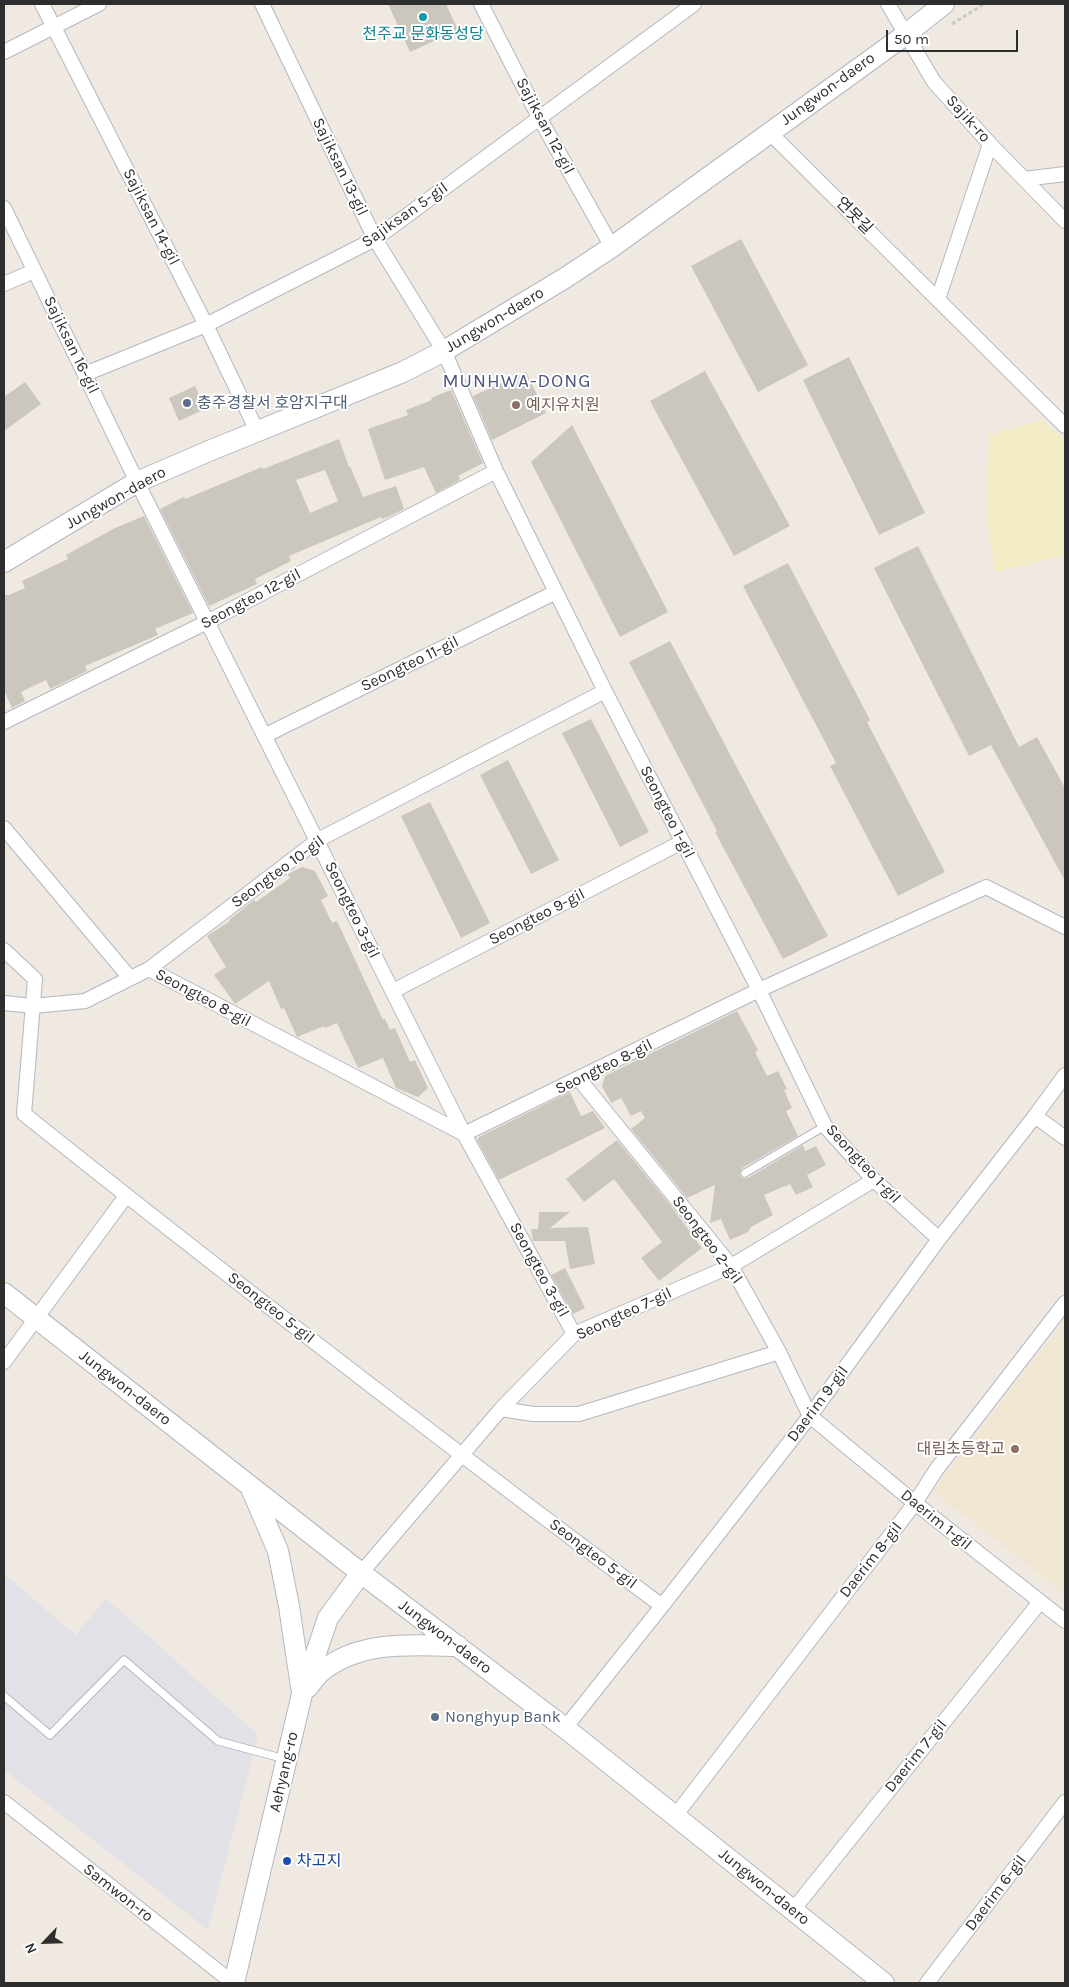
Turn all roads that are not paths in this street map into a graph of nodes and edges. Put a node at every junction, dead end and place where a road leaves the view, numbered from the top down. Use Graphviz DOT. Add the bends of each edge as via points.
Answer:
graph roads {
  1 [pos="42,4"];
  2 [pos="99,4"];
  3 [pos="262,4"];
  4 [pos="481,4"];
  5 [pos="888,4"];
  6 [pos="944,4"];
  7 [pos="689,5"];
  8 [pos="54,26"];
  9 [pos="905,35"];
  10 [pos="4,52"];
  11 [pos="540,119"];
  12 [pos="769,132"];
  13 [pos="990,144"];
  14 [pos="1065,174"];
  15 [pos="1024,180"];
  16 [pos="4,208"];
  17 [pos="1065,221"];
  18 [pos="375,239"];
  19 [pos="612,247"];
  20 [pos="34,271"];
  21 [pos="4,284"];
  22 [pos="938,299"];
  23 [pos="206,326"];
  24 [pos="444,351"];
  25 [pos="85,374"];
  26 [pos="1065,426"];
  27 [pos="258,431"];
  28 [pos="496,471"];
  29 [pos="138,482"];
  30 [pos="4,562"];
  31 [pos="556,592"];
  32 [pos="207,622"];
  33 [pos="605,691"];
  34 [pos="4,722"];
  35 [pos="264,736"];
  36 [pos="4,828"];
  37 [pos="318,840"];
  38 [pos="682,842"];
  39 [pos="1065,927"];
  40 [pos="4,950"];
  41 [pos="149,969"];
  42 [pos="130,978"];
  43 [pos="759,990"];
  44 [pos="393,991"];
  45 [pos="4,1004"];
  46 [pos="33,1006"];
  47 [pos="1065,1075"];
  48 [pos="579,1079"];
  49 [pos="1035,1116"];
  50 [pos="826,1126"];
  51 [pos="464,1134"];
  52 [pos="1065,1138"];
  53 [pos="745,1173"];
  54 [pos="874,1180"];
  55 [pos="126,1196"];
  56 [pos="939,1239"];
  57 [pos="731,1266"];
  58 [pos="4,1293"];
  59 [pos="1065,1303"];
  60 [pos="36,1319"];
  61 [pos="574,1334"];
  62 [pos="779,1352"];
  63 [pos="4,1362"];
  64 [pos="502,1409"];
  65 [pos="810,1416"];
  66 [pos="461,1456"];
  67 [pos="249,1484"];
  68 [pos="915,1503"];
  69 [pos="361,1573"];
  70 [pos="1040,1602"];
  71 [pos="662,1606"];
  72 [pos="1065,1621"];
  73 [pos="458,1646"];
  74 [pos="302,1694"];
  75 [pos="4,1696"];
  76 [pos="565,1728"];
  77 [pos="287,1759"];
  78 [pos="4,1802"];
  79 [pos="1065,1802"];
  80 [pos="675,1816"];
  81 [pos="793,1910"];
  82 [pos="234,1983"];
  83 [pos="884,1983"];
  84 [pos="927,1983"];
  1 -- 8 [label="street, Sajiksan 14-gil"];
  2 -- 8 [label="street"];
  3 -- 18 [label="street, Sajiksan 13-gil"];
  4 -- 11 [label="street, Sajiksan 12-gil"];
  5 -- 9 [label="street, Sajik-ro"];
  6 -- 9 [label="street, Jungwon-daero"];
  7 -- 11 [label="street, Sajiksan 5-gil"];
  8 -- 10 [label="street"];
  8 -- 23 [label="street, Sajiksan 14-gil"];
  9 -- 12 [label="street, Jungwon-daero"];
  9 -- 13 [label="street, Sajik-ro" via="934,82"];
  11 -- 18 [label="street, Sajiksan 5-gil"];
  11 -- 19 [label="street, Sajiksan 12-gil"];
  12 -- 19 [label="street, Jungwon-daero"];
  12 -- 22 [label="street, 연못길"];
  13 -- 15 [label="street, Sajik-ro"];
  13 -- 22 [label="street"];
  14 -- 15 [label="street"];
  15 -- 17 [label="street, Sajik-ro"];
  16 -- 20 [label="street, Sajiksan 16-gil"];
  18 -- 23 [label="street, Sajiksan 5-gil"];
  18 -- 24 [label="street, Sajiksan 13-gil"];
  19 -- 24 [label="street, Jungwon-daero"];
  20 -- 21 [label="street"];
  20 -- 25 [label="street, Sajiksan 16-gil"];
  22 -- 26 [label="street, 연못길"];
  23 -- 25 [label="street, Sajiksan 5-gil"];
  23 -- 27 [label="street, Sajiksan 14-gil"];
  24 -- 27 [label="street, Jungwon-daero" via="402,372"];
  24 -- 28 [label="street, Seongteo 1-gil"];
  25 -- 29 [label="street, Sajiksan 16-gil"];
  27 -- 29 [label="street, Jungwon-daero"];
  28 -- 31 [label="street, Seongteo 1-gil"];
  28 -- 32 [label="street, Seongteo 12-gil"];
  29 -- 30 [label="street, Jungwon-daero"];
  29 -- 32 [label="street, Seongteo 3-gil"];
  31 -- 33 [label="street, Seongteo 1-gil"];
  31 -- 35 [label="street, Seongteo 11-gil"];
  32 -- 34 [label="street, Seongteo 12-gil"];
  32 -- 35 [label="street, Seongteo 3-gil"];
  33 -- 37 [label="street, Seongteo 10-gil"];
  33 -- 38 [label="street, Seongteo 1-gil"];
  35 -- 37 [label="street, Seongteo 3-gil"];
  36 -- 42 [label="street, Seongteo 8-gil"];
  37 -- 41 [label="street, Seongteo 10-gil"];
  37 -- 44 [label="street, Seongteo 3-gil"];
  38 -- 43 [label="street, Seongteo 1-gil"];
  38 -- 44 [label="street, Seongteo 9-gil"];
  39 -- 43 [label="street, Seongteo 8-gil" via="986,887"];
  40 -- 46 [label="street, Seongteo 5-gil" via="35,979"];
  41 -- 42 [label="street, Seongteo 10-gil"];
  41 -- 51 [label="street, Seongteo 8-gil"];
  42 -- 46 [label="street, Seongteo 10-gil" via="85,1001"];
  43 -- 48 [label="street, Seongteo 8-gil"];
  43 -- 50 [label="street, Seongteo 1-gil"];
  44 -- 51 [label="street, Seongteo 3-gil"];
  45 -- 46 [label="street, Seongteo 10-gil"];
  46 -- 55 [label="street, Seongteo 5-gil" via="24,1114"];
  47 -- 49 [label="street, Daerim 9-gil"];
  48 -- 51 [label="street, Seongteo 8-gil"];
  48 -- 57 [label="street, Seongteo 2-gil"];
  49 -- 52 [label="street"];
  49 -- 56 [label="street, Daerim 9-gil"];
  50 -- 53 [label="lane"];
  50 -- 54 [label="street, Seongteo 1-gil"];
  51 -- 61 [label="street, Seongteo 3-gil"];
  54 -- 56 [label="street, Seongteo 1-gil"];
  54 -- 57 [label="street, Seongteo 7-gil"];
  55 -- 60 [label="street"];
  55 -- 66 [label="street, Seongteo 5-gil"];
  56 -- 65 [label="street, Daerim 9-gil"];
  57 -- 61 [label="street, Seongteo 7-gil"];
  57 -- 62 [label="street, Seongteo 2-gil"];
  58 -- 60 [label="street, Jungwon-daero"];
  59 -- 68 [label="street, Daerim 8-gil" via="936,1470"];
  60 -- 63 [label="street"];
  60 -- 67 [label="street, Jungwon-daero"];
  61 -- 64 [label="street, Seongteo 7-gil"];
  62 -- 64 [label="street" via="579,1414 533,1414"];
  62 -- 65 [label="street, Seongteo 2-gil"];
  64 -- 66 [label="street, Seongteo 7-gil"];
  65 -- 68 [label="street, Daerim 1-gil"];
  65 -- 71 [label="street, Daerim 9-gil"];
  66 -- 69 [label="street, Seongteo 7-gil"];
  66 -- 71 [label="street, Seongteo 5-gil"];
  67 -- 69 [label="street, Jungwon-daero"];
  67 -- 74 [label="street" via="278,1551"];
  68 -- 70 [label="street, Daerim 1-gil"];
  68 -- 80 [label="street, Daerim 8-gil"];
  69 -- 73 [label="street, Jungwon-daero"];
  69 -- 74 [label="street, Aehyang-ro" via="328,1618"];
  70 -- 72 [label="street, Daerim 1-gil"];
  70 -- 81 [label="street, Daerim 7-gil"];
  71 -- 76 [label="street, Daerim 9-gil"];
  73 -- 74 [label="street" via="384,1646 349,1655 322,1671"];
  73 -- 76 [label="street, Jungwon-daero"];
  74 -- 77 [label="street, Aehyang-ro"];
  75 -- 77 [label="lane" via="50,1736 124,1660 218,1741"];
  76 -- 80 [label="street, Jungwon-daero"];
  77 -- 82 [label="street, Aehyang-ro"];
  78 -- 82 [label="street, Samwon-ro"];
  79 -- 84 [label="street, Daerim 6-gil"];
  80 -- 81 [label="street, Jungwon-daero"];
  81 -- 83 [label="street, Jungwon-daero"];
}
